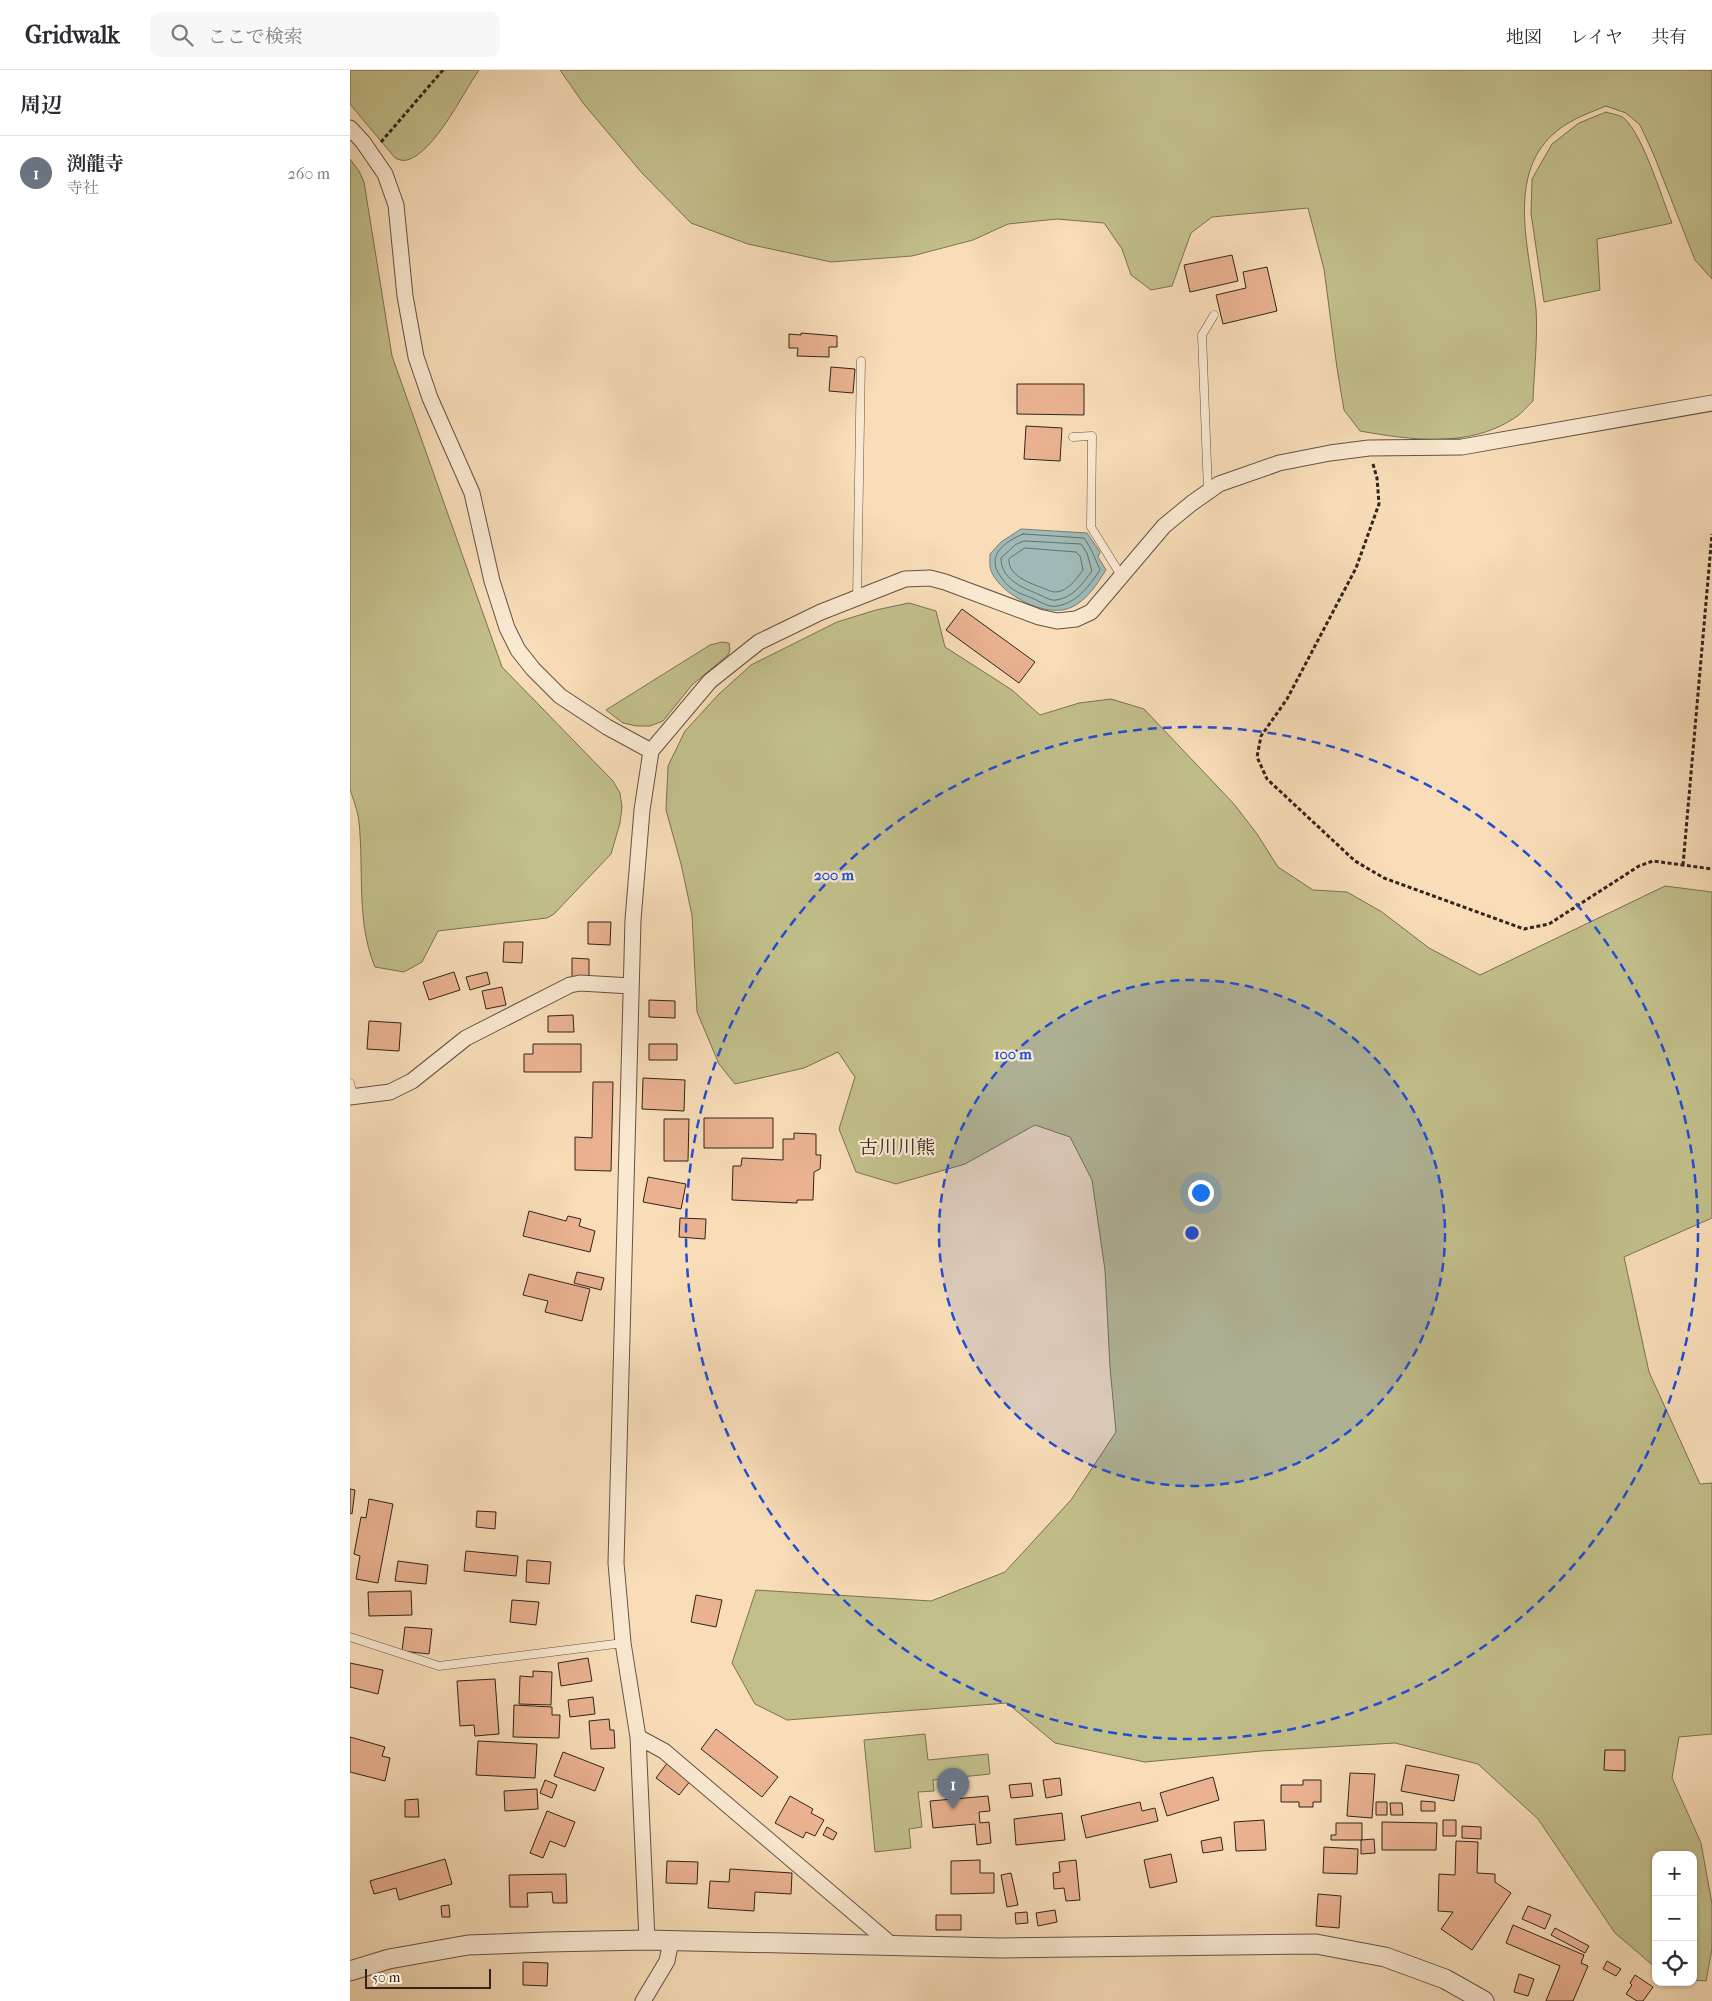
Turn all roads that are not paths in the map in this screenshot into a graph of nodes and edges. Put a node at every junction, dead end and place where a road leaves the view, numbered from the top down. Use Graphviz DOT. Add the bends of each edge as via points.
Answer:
graph roads {
  1 [pos="350,128"];
  2 [pos="1214,315"];
  3 [pos="861,362"];
  4 [pos="1712,403"];
  5 [pos="1074,437"];
  6 [pos="1208,491"];
  7 [pos="1122,576"];
  8 [pos="857,598"];
  9 [pos="651,751"];
  10 [pos="631,986"];
  11 [pos="351,1092"];
  12 [pos="350,1636"];
  13 [pos="623,1643"];
  14 [pos="638,1737"];
  15 [pos="647,1940"];
  16 [pos="671,1941"];
  17 [pos="893,1946"];
  18 [pos="350,1971"];
  19 [pos="643,2001"];
  20 [pos="1484,2001"];
  1 -- 9 [label="street" via="384,174 396,205 416,357 430,398 472,493 492,581 507,628 518,650 560,696"];
  2 -- 6 [label="lane" via="1202,335"];
  3 -- 8 [label="lane"];
  4 -- 6 [label="street" via="1462,447 1369,448 1330,453 1279,463"];
  5 -- 7 [label="lane" via="1092,436 1091,527"];
  6 -- 7 [label="street" via="1164,526"];
  7 -- 8 [label="street" via="1091,612 1076,619 1057,621 930,578 905,579"];
  8 -- 9 [label="street" via="759,642 710,681"];
  9 -- 10 [label="street" via="642,810"];
  10 -- 11 [label="street" via="570,985 466,1038 412,1081 390,1092"];
  10 -- 13 [label="street" via="616,1562"];
  12 -- 13 [label="lane" via="439,1666"];
  13 -- 14 [label="street"];
  14 -- 15 [label="street"];
  14 -- 17 [label="street" via="664,1751"];
  15 -- 16 [label="street"];
  15 -- 18 [label="street" via="468,1945 389,1959"];
  16 -- 17 [label="street"];
  16 -- 19 [label="street" via="667,1961"];
  17 -- 20 [label="street" via="1000,1948 1316,1944 1385,1957 1445,1979"];
}
